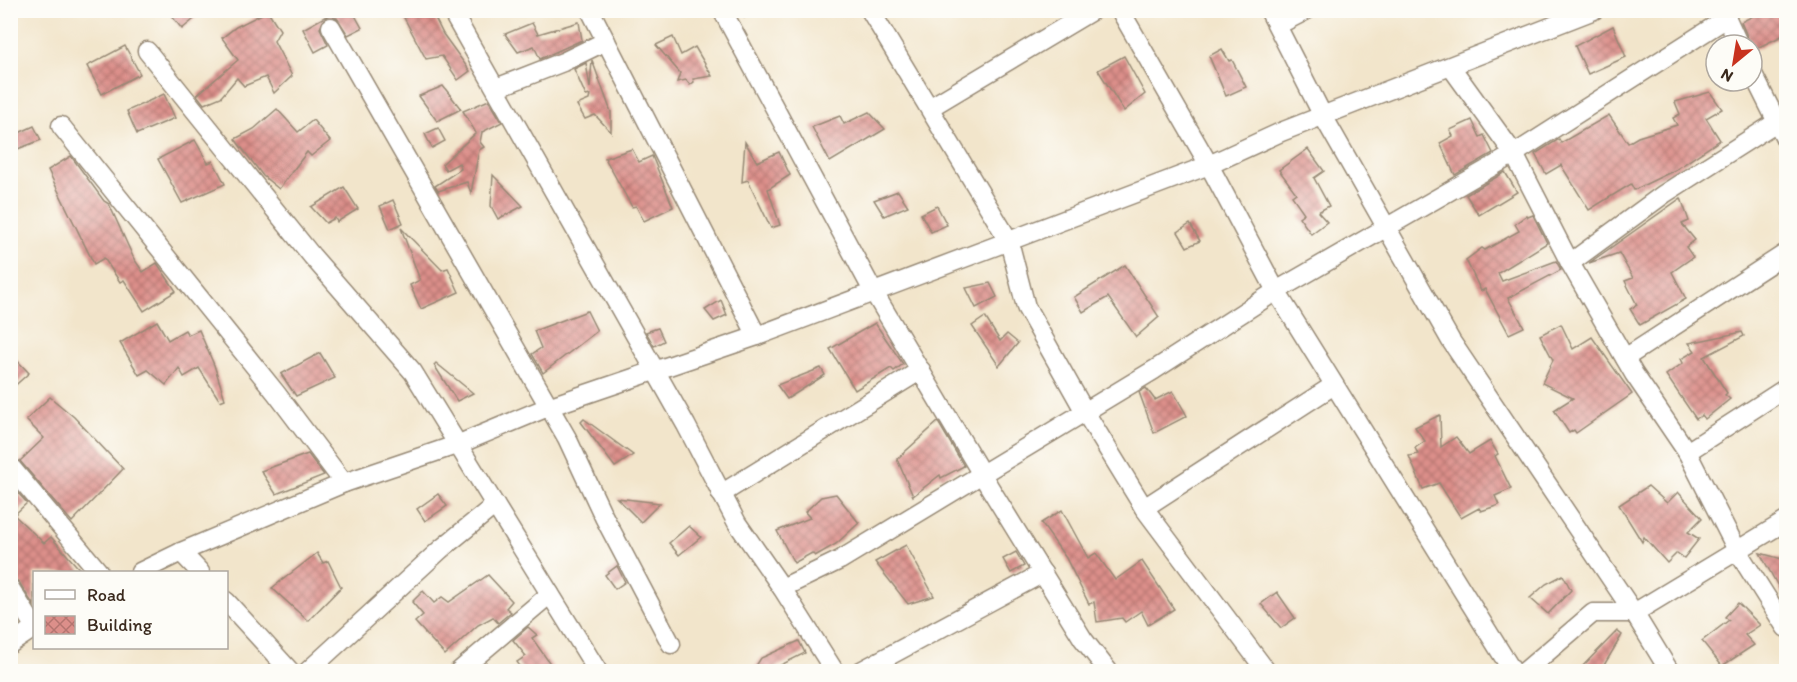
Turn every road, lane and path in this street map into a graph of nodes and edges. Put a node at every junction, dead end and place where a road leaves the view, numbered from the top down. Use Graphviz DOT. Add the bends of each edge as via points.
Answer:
graph roads {
  1 [pos="451,10"];
  2 [pos="590,10"];
  3 [pos="722,10"];
  4 [pos="870,10"];
  5 [pos="1093,10"];
  6 [pos="1120,10"];
  7 [pos="1307,10"];
  8 [pos="1594,10"];
  9 [pos="1725,14"];
  10 [pos="1274,18"];
  11 [pos="331,27"];
  12 [pos="1734,33"];
  13 [pos="606,41"];
  14 [pos="147,51"];
  15 [pos="1451,67"];
  16 [pos="496,88"];
  17 [pos="1764,91"];
  18 [pos="931,107"];
  19 [pos="1323,116"];
  20 [pos="1781,119"];
  21 [pos="61,126"];
  22 [pos="1786,140"];
  23 [pos="1514,154"];
  24 [pos="1209,165"];
  25 [pos="1385,228"];
  26 [pos="1009,241"];
  27 [pos="1786,253"];
  28 [pos="1570,263"];
  29 [pos="873,291"];
  30 [pos="1276,291"];
  31 [pos="757,336"];
  32 [pos="1625,358"];
  33 [pos="921,370"];
  34 [pos="655,373"];
  35 [pos="1334,385"];
  36 [pos="1786,388"];
  37 [pos="548,407"];
  38 [pos="1085,412"];
  39 [pos="459,444"];
  40 [pos="1687,452"];
  41 [pos="10,466"];
  42 [pos="982,475"];
  43 [pos="344,483"];
  44 [pos="721,494"];
  45 [pos="495,505"];
  46 [pos="1144,508"];
  47 [pos="1786,521"];
  48 [pos="181,552"];
  49 [pos="1738,552"];
  50 [pos="97,571"];
  51 [pos="144,571"];
  52 [pos="198,571"];
  53 [pos="1042,573"];
  54 [pos="10,588"];
  55 [pos="782,588"];
  56 [pos="550,594"];
  57 [pos="228,603"];
  58 [pos="1634,612"];
  59 [pos="33,625"];
  60 [pos="33,628"];
  61 [pos="1786,628"];
  62 [pos="10,644"];
  63 [pos="671,644"];
  64 [pos="597,670"];
  65 [pos="291,672"];
  66 [pos="307,672"];
  67 [pos="458,672"];
  68 [pos="835,672"];
  69 [pos="859,672"];
  70 [pos="1109,672"];
  71 [pos="1267,672"];
  72 [pos="1513,672"];
  73 [pos="1524,672"];
  74 [pos="1670,672"];
  1 -- 16 [label="street"];
  2 -- 13 [label="street"];
  3 -- 29 [label="street"];
  4 -- 18 [label="street"];
  5 -- 18 [label="street"];
  6 -- 24 [label="street"];
  7 -- 10 [label="street"];
  8 -- 15 [label="street"];
  9 -- 12 [label="street"];
  9 -- 23 [label="street"];
  10 -- 19 [label="street"];
  11 -- 37 [label="street"];
  13 -- 16 [label="street"];
  13 -- 31 [label="street"];
  14 -- 39 [label="street" via="312,256 413,372"];
  15 -- 19 [label="street"];
  15 -- 23 [label="street"];
  16 -- 34 [label="street"];
  17 -- 20 [label="street"];
  18 -- 26 [label="street"];
  19 -- 24 [label="street"];
  19 -- 25 [label="street"];
  20 -- 22 [label="street"];
  20 -- 28 [label="street" via="1664,194"];
  21 -- 43 [label="street"];
  23 -- 25 [label="street"];
  23 -- 28 [label="street"];
  24 -- 26 [label="street"];
  24 -- 30 [label="street"];
  25 -- 30 [label="street"];
  25 -- 58 [label="street" via="1451,341"];
  26 -- 29 [label="street"];
  26 -- 38 [label="street" via="1026,307"];
  27 -- 32 [label="street"];
  28 -- 32 [label="street"];
  29 -- 31 [label="street"];
  29 -- 33 [label="street"];
  30 -- 35 [label="street"];
  30 -- 38 [label="street"];
  31 -- 34 [label="street"];
  32 -- 40 [label="street"];
  33 -- 42 [label="street"];
  33 -- 44 [label="street"];
  34 -- 37 [label="street"];
  34 -- 44 [label="street"];
  35 -- 46 [label="street"];
  35 -- 72 [label="street"];
  36 -- 40 [label="street"];
  37 -- 39 [label="street"];
  37 -- 63 [label="street"];
  38 -- 42 [label="street"];
  38 -- 46 [label="street"];
  39 -- 43 [label="street"];
  39 -- 45 [label="street"];
  40 -- 49 [label="street"];
  41 -- 50 [label="street"];
  42 -- 53 [label="street"];
  42 -- 55 [label="street" via="840,560"];
  43 -- 48 [label="street"];
  44 -- 55 [label="street"];
  45 -- 56 [label="street"];
  45 -- 66 [label="street"];
  46 -- 71 [label="street"];
  47 -- 49 [label="street"];
  48 -- 51 [label="street"];
  48 -- 52 [label="street"];
  49 -- 58 [label="street"];
  49 -- 61 [label="street"];
  53 -- 69 [label="street"];
  53 -- 70 [label="street" via="1083,639"];
  54 -- 59 [label="street"];
  55 -- 68 [label="street"];
  56 -- 64 [label="street"];
  56 -- 67 [label="street"];
  57 -- 65 [label="street"];
  58 -- 73 [label="street" via="1593,613"];
  58 -- 74 [label="street"];
  60 -- 62 [label="street"];
}
